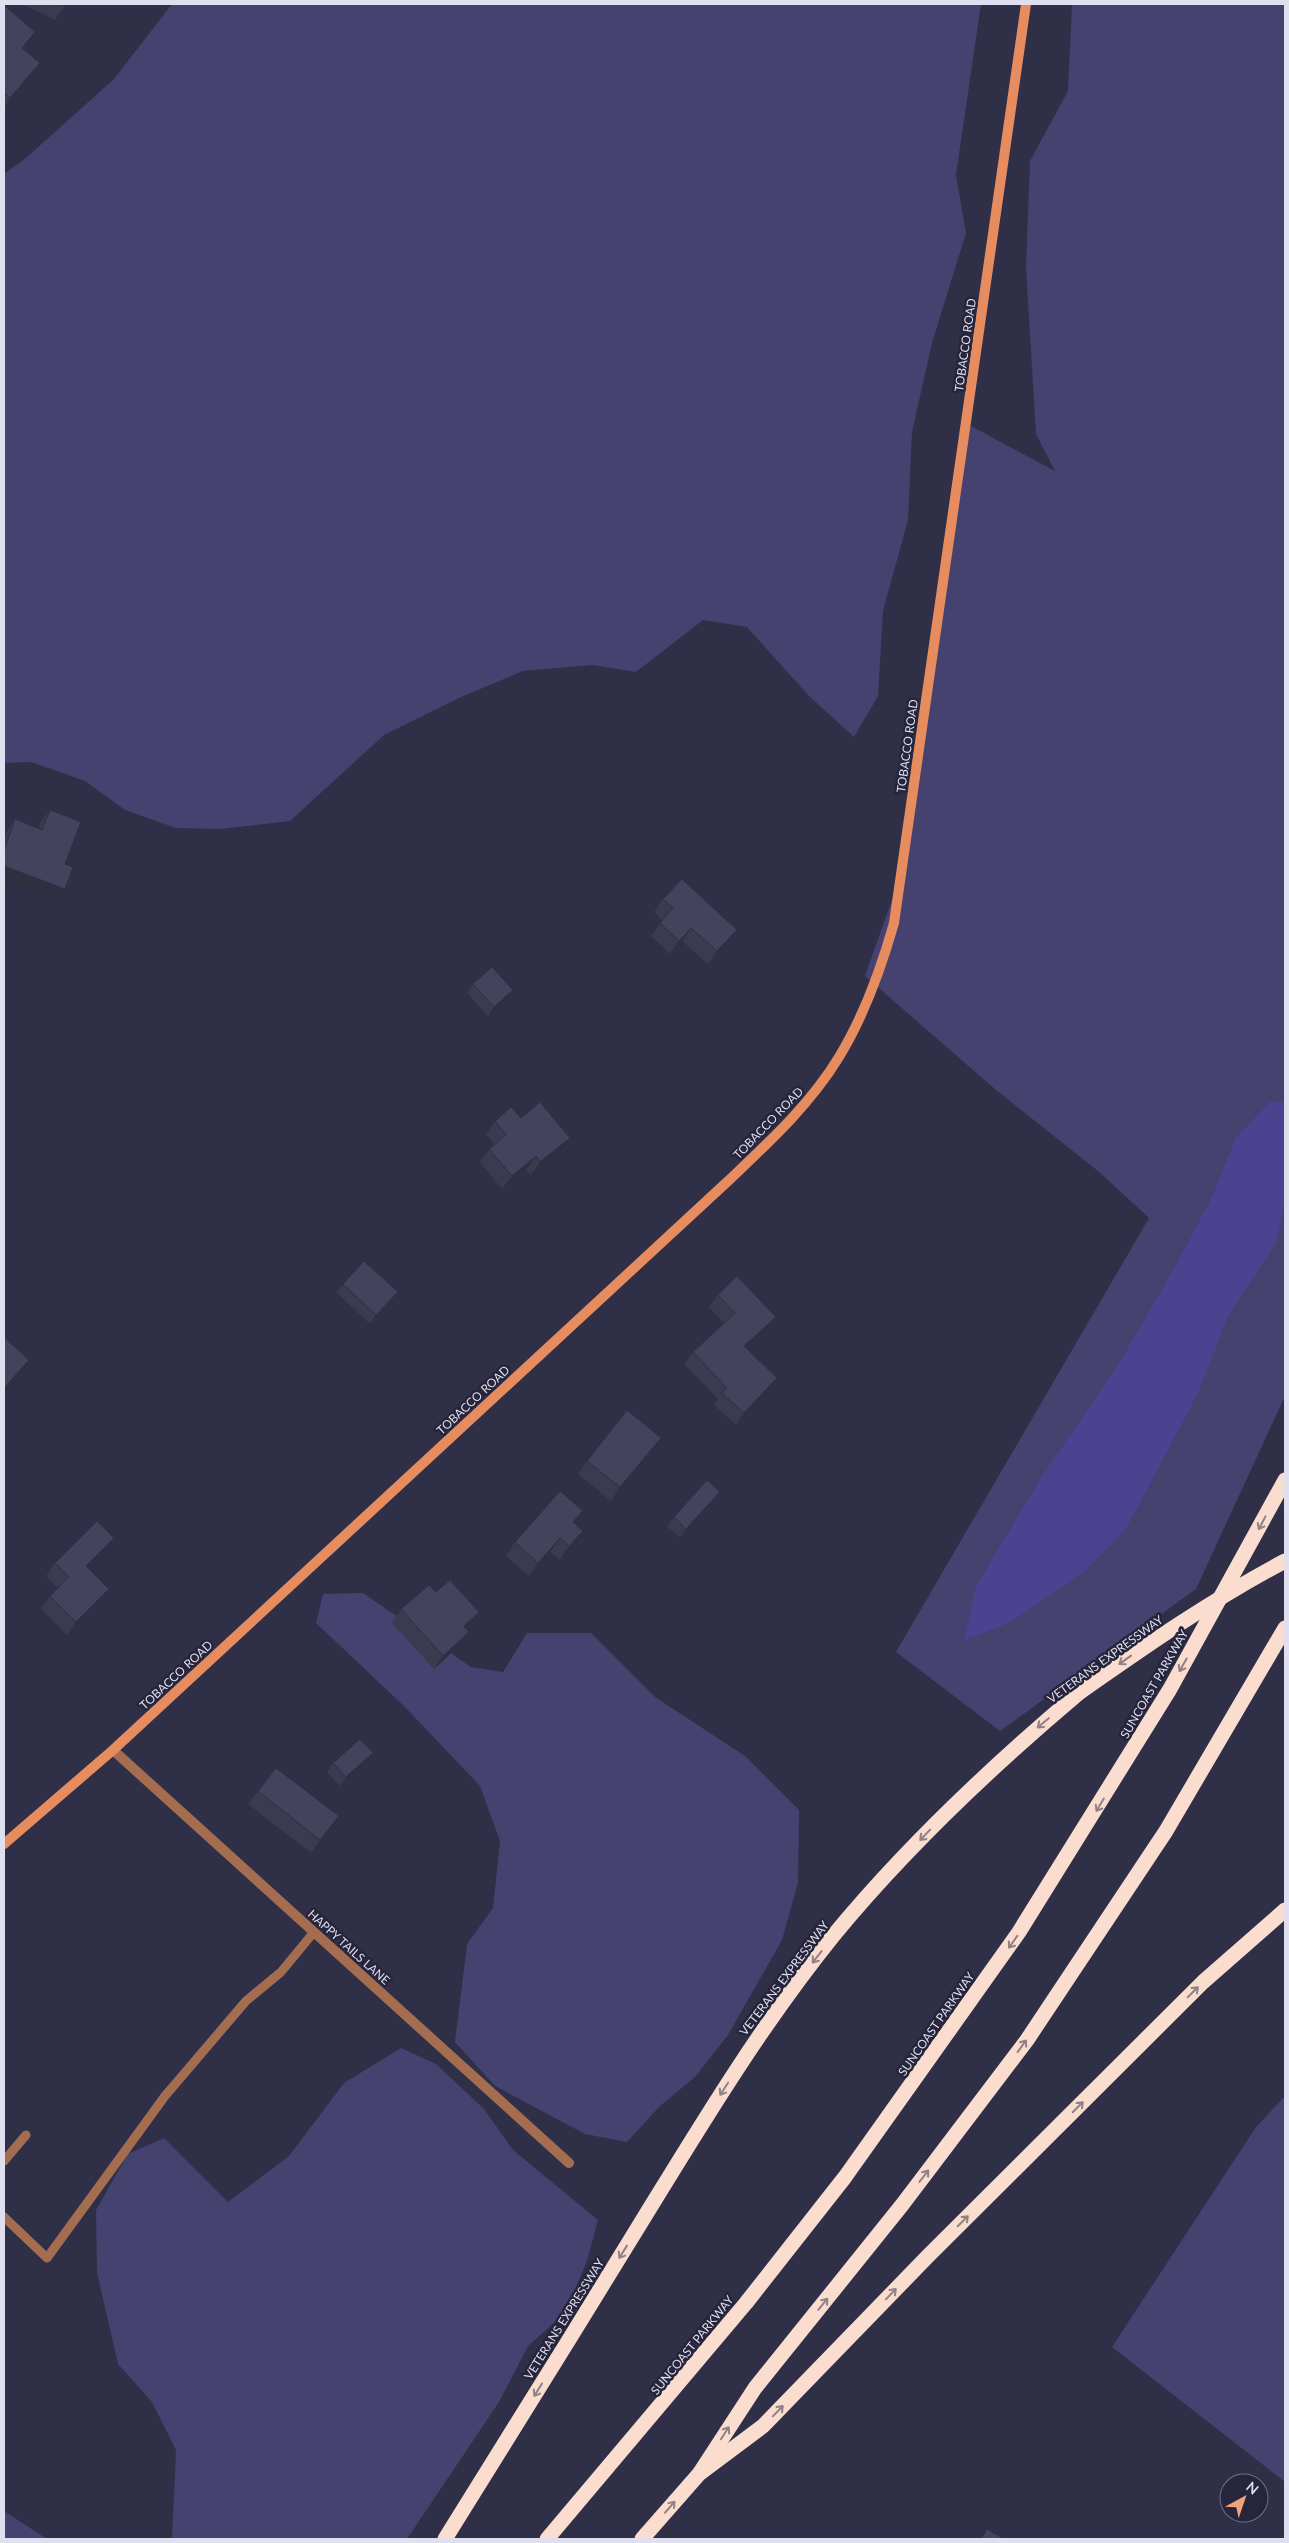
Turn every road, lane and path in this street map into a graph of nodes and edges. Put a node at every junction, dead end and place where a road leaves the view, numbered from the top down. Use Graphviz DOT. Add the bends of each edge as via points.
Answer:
graph roads {
  1 [pos="1026,4"];
  2 [pos="1285,1480"];
  3 [pos="1285,1561"];
  4 [pos="1285,1628"];
  5 [pos="113,1750"];
  6 [pos="4,1844"];
  7 [pos="1285,1910"];
  8 [pos="314,1932"];
  9 [pos="26,2135"];
  10 [pos="4,2160"];
  11 [pos="569,2163"];
  12 [pos="4,2217"];
  13 [pos="699,2474"];
  14 [pos="445,2539"];
  15 [pos="547,2539"];
  16 [pos="642,2539"];
  1 -- 5 [label="street, TOBACCO ROAD" via="894,923 872,987 839,1058 810,1098 768,1144"];
  2 -- 15 [label="highway, SUNCOAST PARKWAY, one-way" via="1170,1689 1097,1810 992,1971 844,2177 746,2303"];
  3 -- 14 [label="highway, VETERANS EXPRESSWAY, one-way, bridge" via="1232,1589 1080,1692 961,1797 892,1869 799,1980 766,2025 708,2113"];
  13 -- 4 [label="highway, one-way" via="755,2388 902,2205 1027,2040 1166,1831"];
  5 -- 6 [label="street, TOBACCO ROAD"];
  5 -- 8 [label="street, HAPPY TAILS LANE"];
  13 -- 7 [label="highway, one-way" via="764,2426 928,2256 1203,1982"];
  8 -- 11 [label="street, HAPPY TAILS LANE"];
  8 -- 12 [label="lane" via="280,1972 246,2001 165,2096 47,2258"];
  9 -- 10 [label="lane"];
  16 -- 13 [label="highway, one-way"];
}
